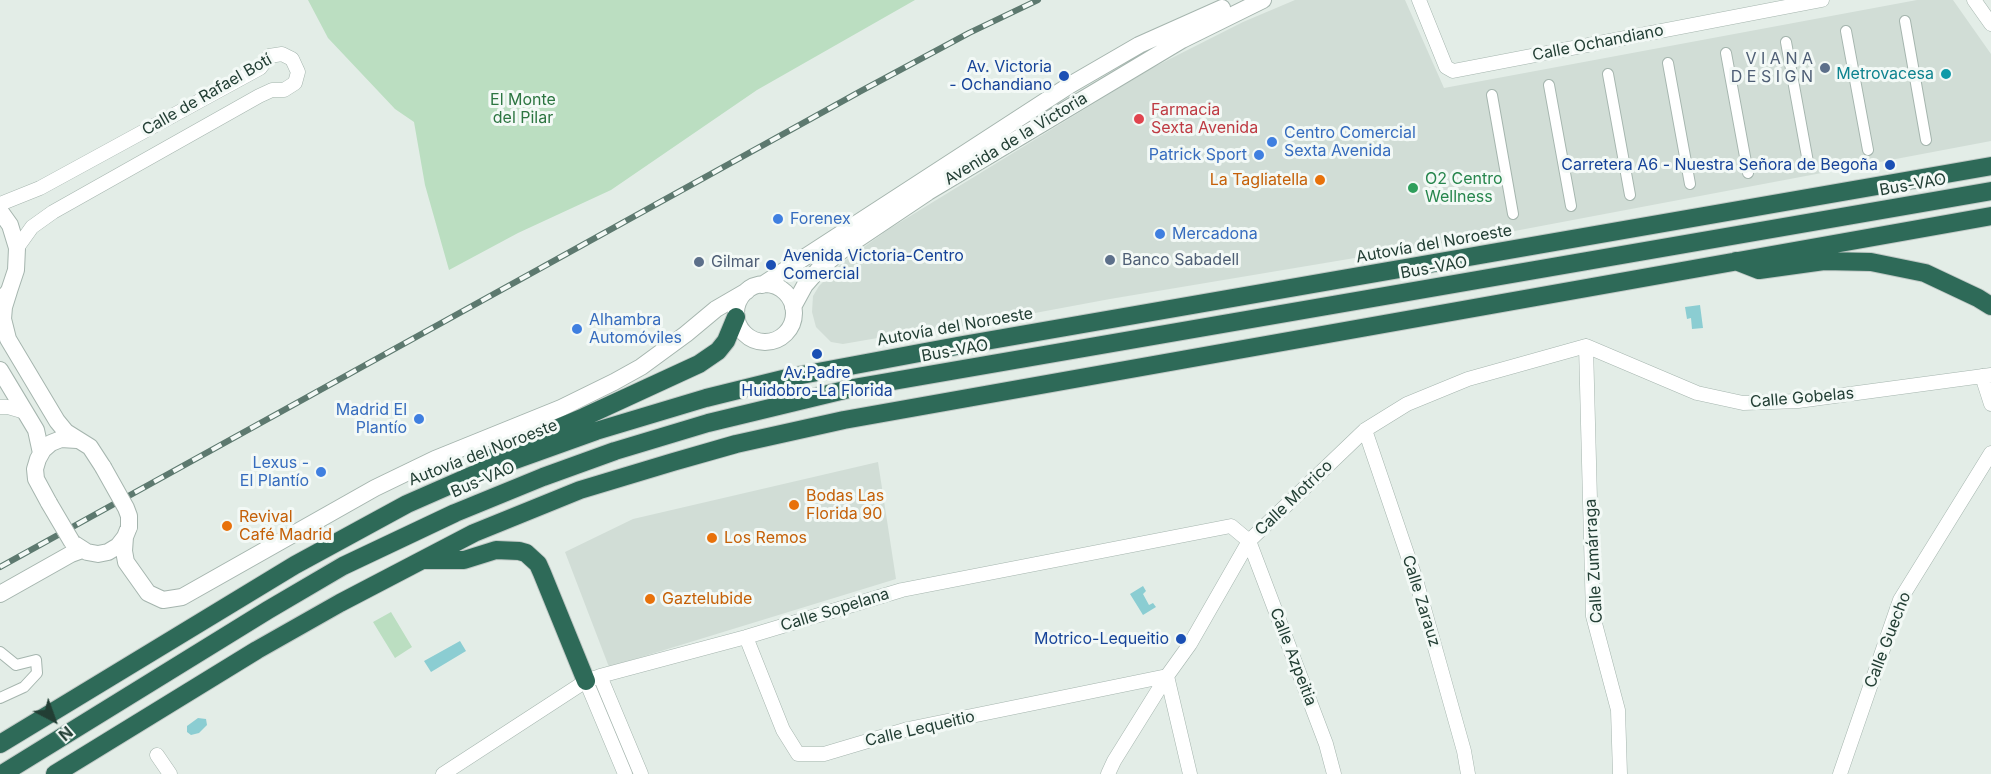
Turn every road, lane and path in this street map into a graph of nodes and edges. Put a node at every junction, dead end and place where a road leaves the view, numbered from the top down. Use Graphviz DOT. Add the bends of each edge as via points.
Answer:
graph roads {
  1 [pos="1239,0"];
  2 [pos="1263,0"];
  3 [pos="1419,0"];
  4 [pos="1822,0"];
  5 [pos="1974,0"];
  6 [pos="1786,4"];
  7 [pos="1905,21"];
  8 [pos="1991,24"];
  9 [pos="1846,31"];
  10 [pos="1786,42"];
  11 [pos="1726,53"];
  12 [pos="1668,63"];
  13 [pos="1608,74"];
  14 [pos="1549,85"];
  15 [pos="1492,95"];
  16 [pos="1926,140"];
  17 [pos="1868,150"];
  18 [pos="1808,162"];
  19 [pos="1991,166"];
  20 [pos="1748,172"];
  21 [pos="1690,184"];
  22 [pos="1991,190"];
  23 [pos="1630,195"];
  24 [pos="0,204"];
  25 [pos="1571,206"];
  26 [pos="0,211"];
  27 [pos="1514,214"];
  28 [pos="1991,216"];
  29 [pos="17,248"];
  30 [pos="1734,261"];
  31 [pos="754,288"];
  32 [pos="4,297"];
  33 [pos="1991,306"];
  34 [pos="793,307"];
  35 [pos="737,323"];
  36 [pos="686,334"];
  37 [pos="1586,346"];
  38 [pos="1987,375"];
  39 [pos="4,376"];
  40 [pos="1991,404"];
  41 [pos="0,406"];
  42 [pos="25,412"];
  43 [pos="1365,430"];
  44 [pos="77,440"];
  45 [pos="41,453"];
  46 [pos="1991,453"];
  47 [pos="473,476"];
  48 [pos="127,532"];
  49 [pos="1249,542"];
  50 [pos="77,546"];
  51 [pos="101,553"];
  52 [pos="423,560"];
  53 [pos="126,562"];
  54 [pos="0,594"];
  55 [pos="746,637"];
  56 [pos="0,652"];
  57 [pos="1167,676"];
  58 [pos="593,679"];
  59 [pos="0,698"];
  60 [pos="0,744"];
  61 [pos="157,755"];
  62 [pos="459,769"];
  63 [pos="2,774"];
  64 [pos="55,774"];
  65 [pos="170,774"];
  66 [pos="443,774"];
  67 [pos="625,774"];
  68 [pos="641,774"];
  69 [pos="1108,774"];
  70 [pos="1190,774"];
  71 [pos="1334,774"];
  72 [pos="1468,774"];
  73 [pos="1620,774"];
  74 [pos="1840,774"];
  1 -- 31 [label="street, Avenida de la Victoria" via="1139,45 1070,85"];
  2 -- 34 [label="street, Avenida de la Victoria" via="1182,40 928,192 819,269"];
  3 -- 6 [label="street, Calle Ochandiano" via="1446,67 1453,71"];
  4 -- 6 [label="street, Calle Ochandiano"];
  5 -- 8 [label="street"];
  7 -- 16 [label="street"];
  9 -- 17 [label="street"];
  10 -- 18 [label="street"];
  11 -- 20 [label="street"];
  12 -- 21 [label="street"];
  13 -- 23 [label="street"];
  14 -- 25 [label="street"];
  15 -- 27 [label="street"];
  19 -- 47 [label="highway, Autovía del Noroeste" via="791,377 596,431"];
  22 -- 63 [label="highway, Bus-VAO" via="854,388 615,450 455,513 343,566"];
  24 -- 29 [label="street, Calle de Rafael Botí" via="40,188 260,68 269,56 282,54 292,59 298,72 295,83 259,96 53,212 32,227"];
  26 -- 29 [label="street" via="10,225"];
  28 -- 30 [label="highway"];
  29 -- 32 [label="street" via="16,270"];
  30 -- 33 [label="highway" via="1759,270 1824,261 1871,262 1925,273"];
  30 -- 52 [label="highway" via="856,417 736,444 580,490 474,533"];
  31 -- 34 [label="street" via="778,288"];
  31 -- 35 [label="street" via="738,303"];
  31 -- 36 [label="street, Avenida de la Victoria" via="716,309"];
  32 -- 44 [label="street" via="5,330 57,421"];
  34 -- 35 [label="street" via="791,325 779,338 761,342 752,339"];
  35 -- 36 [label="street, Avenida de la Victoria" via="719,321"];
  35 -- 47 [label="highway" via="718,351 699,364 499,453"];
  36 -- 53 [label="street, Avenida de la Victoria" via="614,382 383,484 182,597 155,598"];
  37 -- 38 [label="street, Calle Gobelas" via="1697,393 1743,403 1798,401"];
  37 -- 43 [label="street, Calle Motrico" via="1468,379 1407,404"];
  37 -- 73 [label="street, Calle Zumárraga" via="1593,616 1618,711"];
  38 -- 40 [label="street"];
  39 -- 42 [label="street"];
  41 -- 42 [label="street"];
  42 -- 45 [label="street" via="36,430"];
  43 -- 49 [label="street, Calle Motrico"];
  43 -- 72 [label="street, Calle Zarauz" via="1416,580"];
  44 -- 45 [label="street" via="61,439"];
  44 -- 48 [label="street, bridge" via="90,447 126,508"];
  45 -- 50 [label="street, bridge" via="36,479"];
  46 -- 74 [label="street, Calle Guecho" via="1900,600"];
  47 -- 60 [label="highway, Autovía del Noroeste" via="407,504 295,564"];
  48 -- 51 [label="street" via="118,546"];
  48 -- 53 [label="street"];
  49 -- 55 [label="street, Calle Sopelana" via="1231,526 902,590"];
  49 -- 57 [label="street, Calle Motrico"];
  49 -- 71 [label="street, Calle Azpeitia"];
  50 -- 51 [label="street"];
  50 -- 54 [label="street"];
  51 -- 53 [label="street"];
  52 -- 58 [label="highway" via="464,560 496,550 526,553 538,564"];
  52 -- 64 [label="highway" via="257,650"];
  55 -- 57 [label="street, Calle Lequeitio" via="783,730 798,754 824,754 908,729"];
  55 -- 58 [label="street, Calle Sopelana"];
  56 -- 59 [label="street" via="16,665 36,660 37,673 24,687"];
  57 -- 69 [label="street, Calle Motrico"];
  57 -- 70 [label="street"];
  58 -- 62 [label="street, Calle Sopelana"];
  58 -- 67 [label="street"];
  58 -- 68 [label="street"];
  61 -- 65 [label="street"];
  62 -- 66 [label="street, Calle Sopelana"];
}
